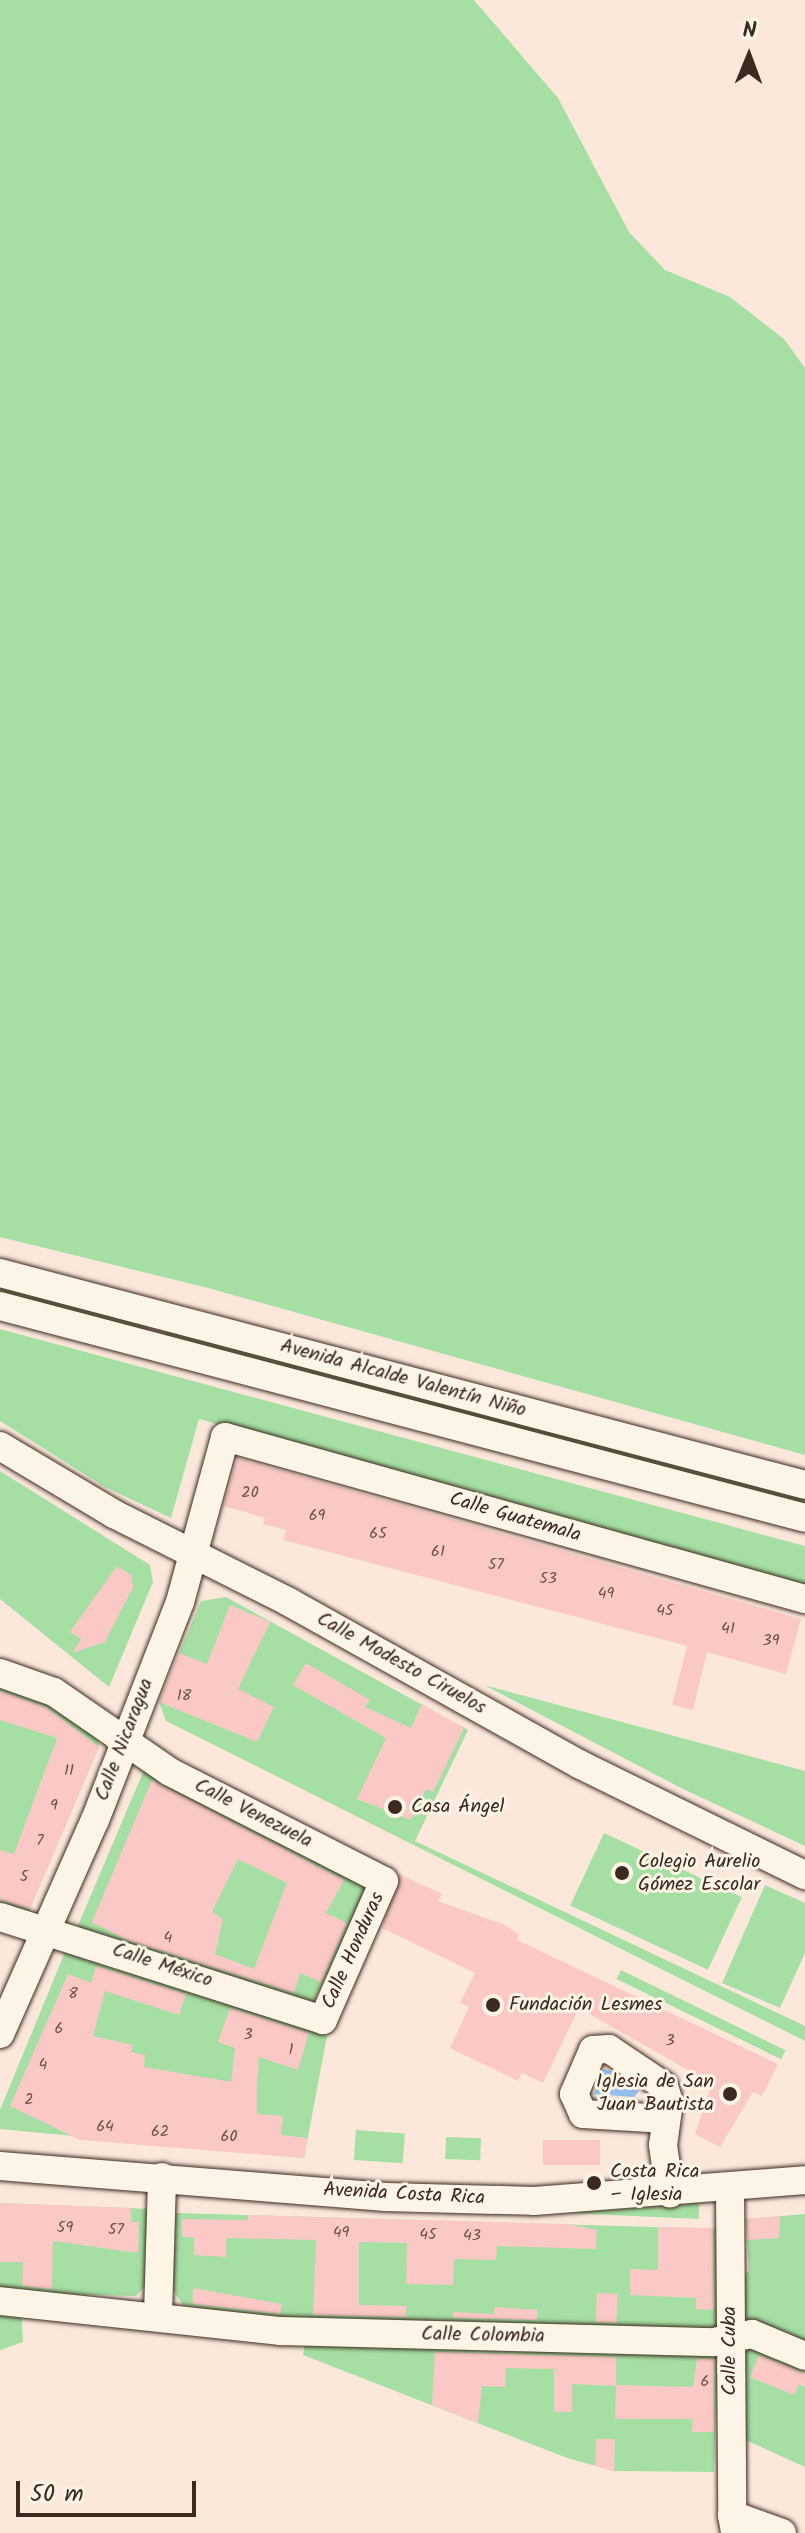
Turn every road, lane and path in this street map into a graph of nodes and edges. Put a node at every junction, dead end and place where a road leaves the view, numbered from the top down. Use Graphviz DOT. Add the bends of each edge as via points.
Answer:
graph roads {
  1 [pos="0,1273"];
  2 [pos="0,1306"];
  3 [pos="225,1437"];
  4 [pos="0,1446"];
  5 [pos="805,1485"];
  6 [pos="805,1518"];
  7 [pos="197,1555"];
  8 [pos="805,1599"];
  9 [pos="0,1673"];
  10 [pos="124,1740"];
  11 [pos="805,1875"];
  12 [pos="384,1881"];
  13 [pos="0,1917"];
  14 [pos="46,1928"];
  15 [pos="323,2020"];
  16 [pos="0,2034"];
  17 [pos="666,2119"];
  18 [pos="1,2165"];
  19 [pos="162,2177"];
  20 [pos="805,2180"];
  21 [pos="730,2188"];
  22 [pos="670,2194"];
  23 [pos="0,2301"];
  24 [pos="158,2315"];
  25 [pos="730,2339"];
  26 [pos="805,2356"];
  27 [pos="733,2524"];
  28 [pos="782,2533"];
  1 -- 5 [label="street, Avenida Alcalde Valentín Niño"];
  2 -- 6 [label="street, Avenida Alcalde Valentín Niño"];
  3 -- 7 [label="street, Calle Nicaragua"];
  3 -- 8 [label="street, Calle Guatemala"];
  4 -- 7 [label="street, Calle Modesto Ciruelos"];
  7 -- 10 [label="street, Calle Nicaragua"];
  7 -- 11 [label="street, Calle Modesto Ciruelos" via="579,1764"];
  9 -- 10 [label="street, Calle Venezuela" via="54,1692"];
  10 -- 12 [label="street, Calle Venezuela" via="170,1772"];
  10 -- 14 [label="street, Calle Nicaragua"];
  12 -- 15 [label="street, Calle Honduras"];
  13 -- 14 [label="street, Calle México"];
  14 -- 15 [label="street, Calle México"];
  14 -- 16 [label="street, Calle Nicaragua"];
  17 -- 22 [label="street"];
  18 -- 19 [label="street, Avenida Costa Rica"];
  19 -- 22 [label="street, Avenida Costa Rica" via="401,2198 534,2201"];
  19 -- 24 [label="street"];
  20 -- 21 [label="street, Avenida Costa Rica"];
  21 -- 22 [label="street, Avenida Costa Rica"];
  21 -- 25 [label="street, Calle Cuba"];
  23 -- 24 [label="street, Calle Colombia"];
  24 -- 25 [label="street, Calle Colombia" via="281,2331"];
  25 -- 26 [label="street, Calle Colombia" via="752,2334"];
  25 -- 27 [label="street, Calle Cuba"];
  27 -- 28 [label="street"];
}
